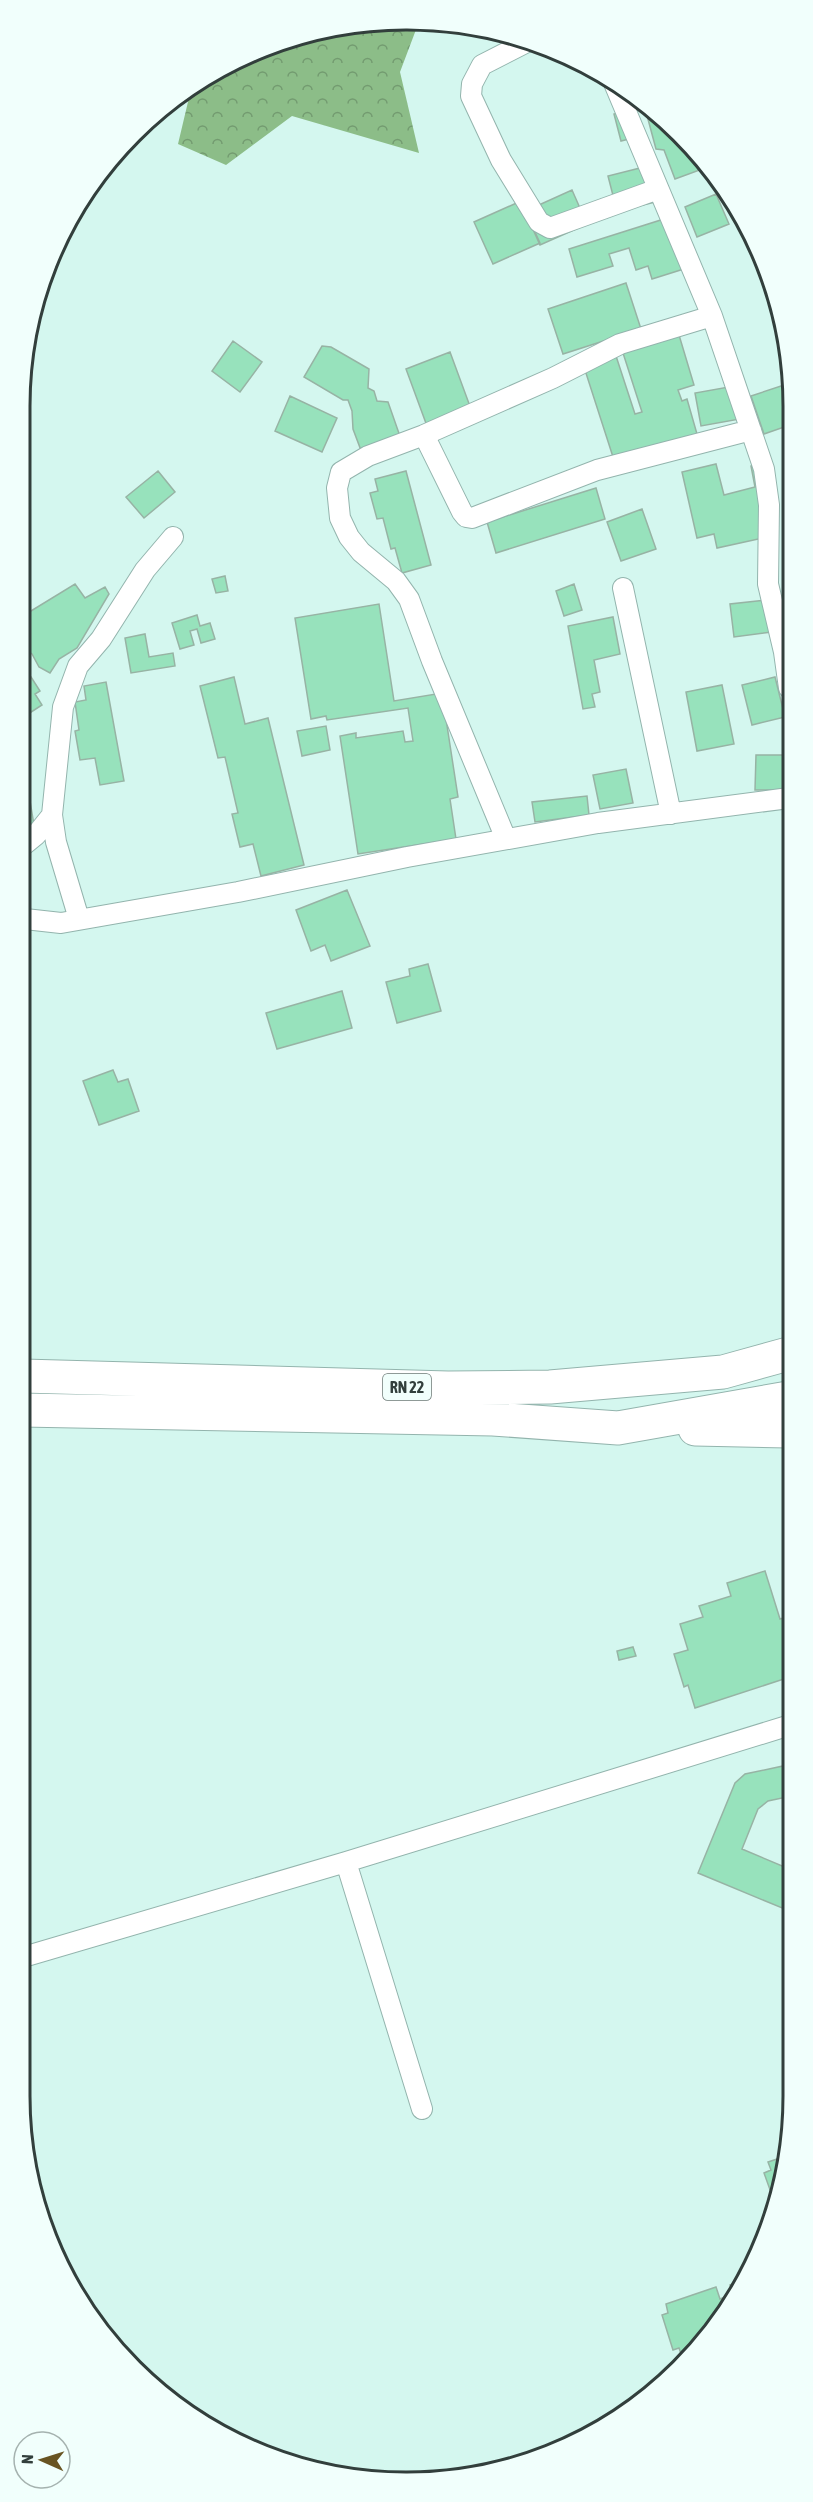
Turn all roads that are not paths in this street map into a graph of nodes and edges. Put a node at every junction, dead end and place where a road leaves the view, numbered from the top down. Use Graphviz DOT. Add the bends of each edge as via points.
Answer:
graph roads {
  1 [pos="517,47"];
  2 [pos="619,95"];
  3 [pos="658,189"];
  4 [pos="712,316"];
  5 [pos="751,430"];
  6 [pos="424,435"];
  7 [pos="173,537"];
  8 [pos="623,588"];
  9 [pos="783,648"];
  10 [pos="783,799"];
  11 [pos="671,814"];
  12 [pos="52,815"];
  13 [pos="506,839"];
  14 [pos="30,840"];
  15 [pos="30,920"];
  16 [pos="80,920"];
  17 [pos="781,1360"];
  18 [pos="30,1376"];
  19 [pos="783,1399"];
  20 [pos="30,1410"];
  21 [pos="618,1428"];
  22 [pos="783,1431"];
  23 [pos="783,1727"];
  24 [pos="346,1862"];
  25 [pos="30,1955"];
  26 [pos="422,2109"];
  1 -- 3 [label="street" via="482,65 472,84 471,96 501,160 539,222 550,228"];
  2 -- 3 [label="street"];
  3 -- 4 [label="street"];
  4 -- 5 [label="street"];
  4 -- 6 [label="street" via="620,344"];
  5 -- 6 [label="street" via="597,470 472,518 466,518 462,512"];
  5 -- 9 [label="street" via="764,469 770,505 768,584"];
  6 -- 13 [label="street" via="368,456 341,472 337,488 340,518 361,552 396,581 409,599"];
  7 -- 12 [label="street" via="145,570 72,679 57,742"];
  8 -- 11 [label="street"];
  10 -- 11 [label="street"];
  11 -- 13 [label="street"];
  12 -- 14 [label="street"];
  12 -- 16 [label="street" via="56,842"];
  13 -- 16 [label="street"];
  15 -- 16 [label="street" via="61,923"];
  17 -- 18 [label="highway, RN 22" via="723,1372 550,1387 448,1388"];
  19 -- 21 [label="highway, RN 22"];
  20 -- 21 [label="highway, RN 22" via="493,1419"];
  21 -- 22 [label="highway"];
  23 -- 24 [label="street"];
  24 -- 25 [label="street"];
  24 -- 26 [label="street"];
}
